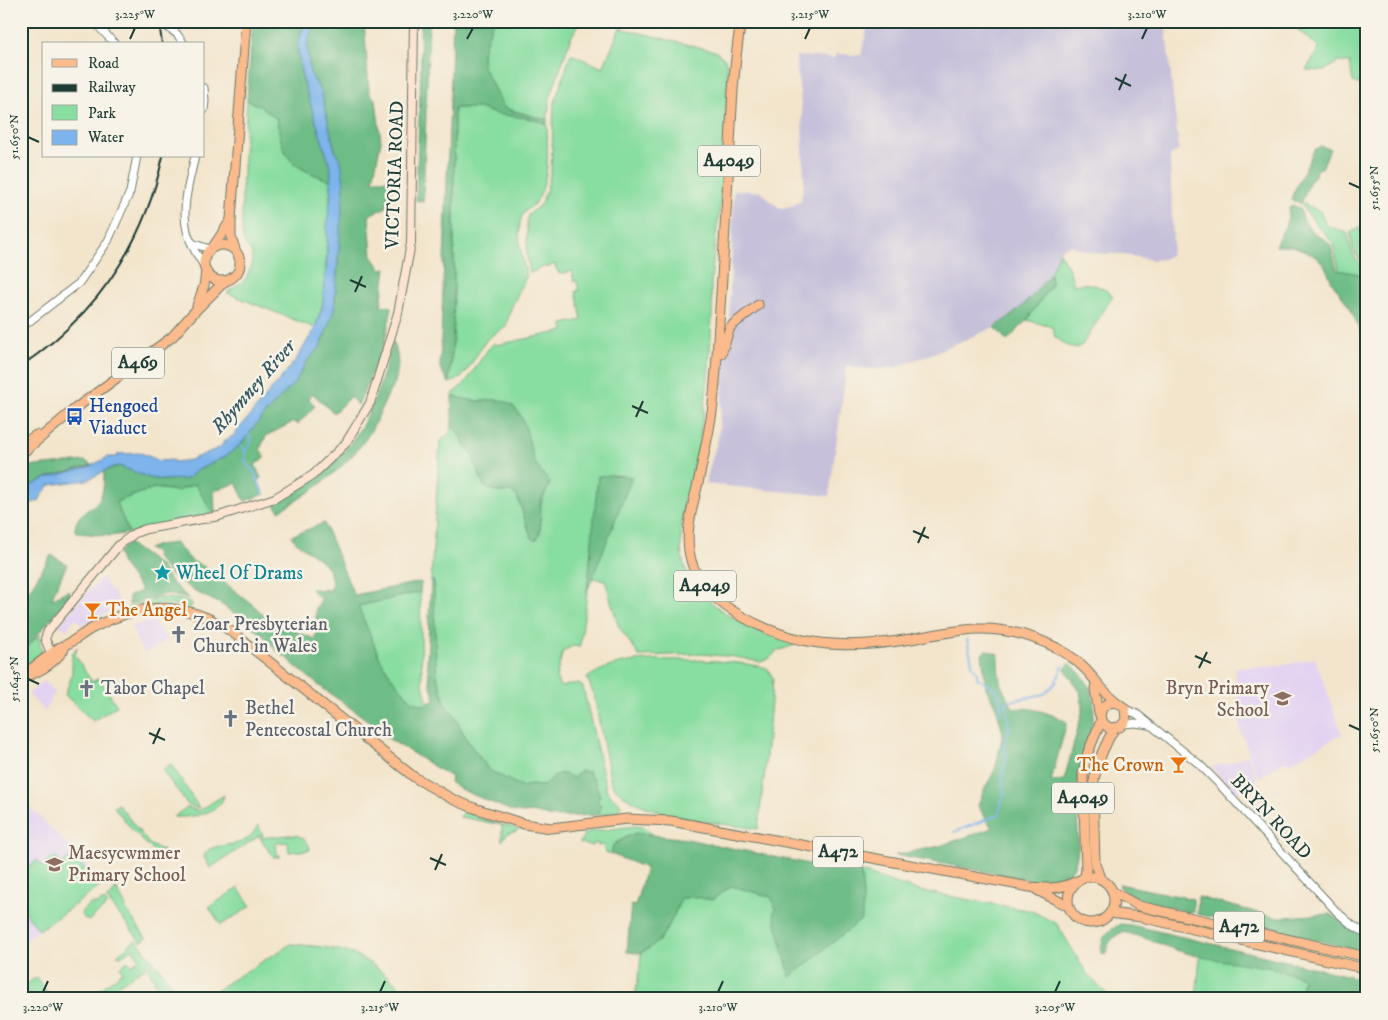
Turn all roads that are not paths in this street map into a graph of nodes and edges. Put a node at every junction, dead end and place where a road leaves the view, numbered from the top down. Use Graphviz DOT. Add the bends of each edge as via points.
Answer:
graph roads {
  1 [pos="96,21"];
  2 [pos="160,21"];
  3 [pos="246,21"];
  4 [pos="414,21"];
  5 [pos="741,21"];
  6 [pos="113,42"];
  7 [pos="183,42"];
  8 [pos="137,158"];
  9 [pos="195,158"];
  10 [pos="231,219"];
  11 [pos="189,239"];
  12 [pos="212,248"];
  13 [pos="235,250"];
  14 [pos="205,269"];
  15 [pos="225,281"];
  16 [pos="758,305"];
  17 [pos="196,309"];
  18 [pos="21,328"];
  19 [pos="716,374"];
  20 [pos="74,410"];
  21 [pos="21,445"];
  22 [pos="21,454"];
  23 [pos="55,649"];
  24 [pos="30,673"];
  25 [pos="21,679"];
  26 [pos="1096,684"];
  27 [pos="1118,702"];
  28 [pos="1125,709"];
  29 [pos="1100,718"];
  30 [pos="1124,724"];
  31 [pos="1149,725"];
  32 [pos="1114,729"];
  33 [pos="1100,878"];
  34 [pos="1081,879"];
  35 [pos="1030,887"];
  36 [pos="1113,892"];
  37 [pos="1068,906"];
  38 [pos="1110,913"];
  39 [pos="1367,934"];
  40 [pos="1367,957"];
  41 [pos="1367,969"];
  1 -- 6 [label="street"];
  2 -- 7 [label="street"];
  3 -- 10 [label="main road"];
  4 -- 23 [label="main road, VICTORIA ROAD" via="411,243 398,313 370,403 345,444 313,475 274,498 219,516 146,529 120,545 48,631 45,639"];
  5 -- 19 [label="main road, A4049" via="733,96"];
  8 -- 18 [label="street" via="130,192 108,241 79,283"];
  9 -- 11 [label="street" via="185,224"];
  10 -- 12 [label="main road"];
  10 -- 13 [label="main road"];
  11 -- 12 [label="street" via="194,244"];
  11 -- 14 [label="street"];
  12 -- 13 [label="main road" via="224,245"];
  12 -- 14 [label="main road" via="206,255"];
  13 -- 15 [label="main road" via="240,260 239,271 231,280"];
  14 -- 15 [label="main road" via="214,280"];
  14 -- 17 [label="main road, A469" via="204,286"];
  15 -- 17 [label="main road, A469"];
  16 -- 19 [label="main road" via="730,327"];
  17 -- 20 [label="main road, A469" via="172,337"];
  19 -- 26 [label="main road, A4049" via="708,434 690,515 688,544 694,570 712,594 741,616 762,626 804,640 831,644 868,644 958,630 980,629 1022,635 1069,655"];
  20 -- 21 [label="main road, A469"];
  20 -- 22 [label="main road, A469"];
  23 -- 24 [label="main road, A472"];
  23 -- 24 [label="main road, A472" via="64,651 35,673"];
  23 -- 35 [label="main road, A472" via="128,612 155,608 189,611 232,632 414,777 452,799 502,817 538,826 566,827 628,819 671,821"];
  24 -- 25 [label="main road, A472"];
  26 -- 27 [label="main road, A4049"];
  26 -- 29 [label="main road"];
  27 -- 28 [label="main road"];
  27 -- 29 [label="main road" via="1105,704"];
  28 -- 30 [label="main road"];
  28 -- 31 [label="street, BRYN ROAD"];
  29 -- 32 [label="main road" via="1105,726"];
  29 -- 34 [label="main road, A4049" via="1083,773 1086,869"];
  30 -- 31 [label="street"];
  30 -- 32 [label="main road"];
  31 -- 39 [label="street, BRYN ROAD" via="1199,764 1337,912"];
  32 -- 33 [label="main road, A4049" via="1102,749 1094,777 1095,864"];
  33 -- 34 [label="main road"];
  33 -- 36 [label="main road"];
  34 -- 35 [label="main road, A472" via="1066,887"];
  34 -- 37 [label="main road" via="1069,892"];
  35 -- 37 [label="main road, A472"];
  36 -- 38 [label="main road"];
  36 -- 40 [label="main road, A472" via="1139,906"];
  37 -- 38 [label="main road" via="1076,918 1089,923 1102,920"];
  38 -- 41 [label="main road, A472" via="1141,916"];
}
